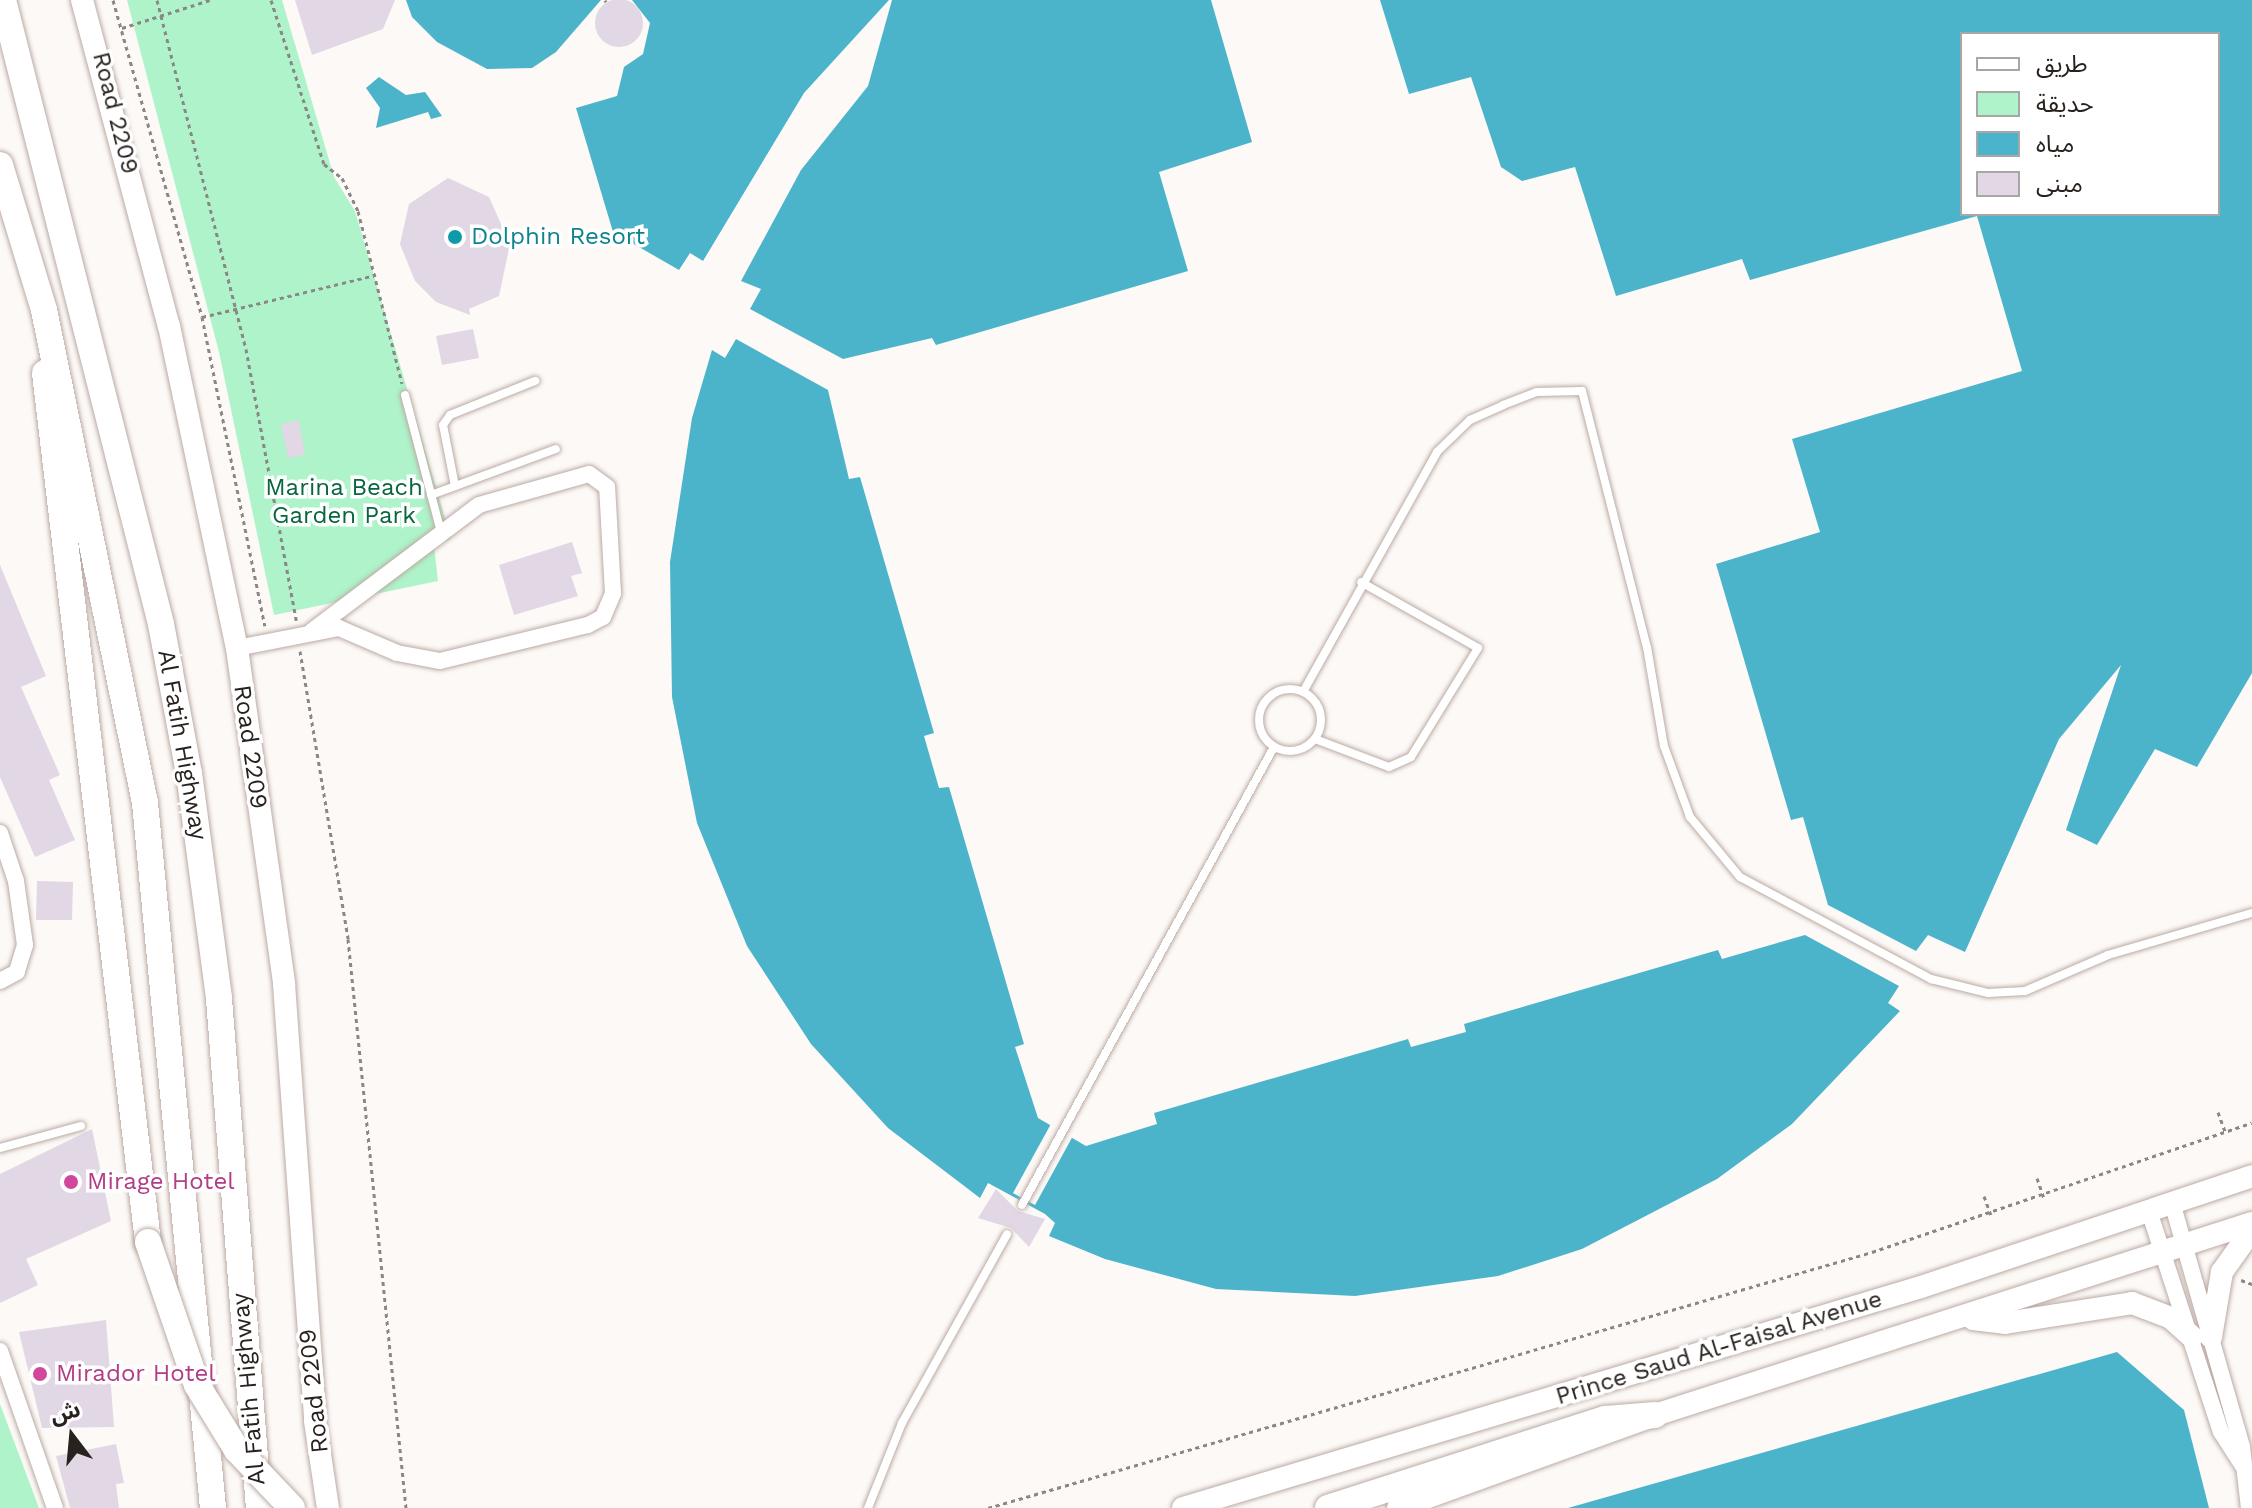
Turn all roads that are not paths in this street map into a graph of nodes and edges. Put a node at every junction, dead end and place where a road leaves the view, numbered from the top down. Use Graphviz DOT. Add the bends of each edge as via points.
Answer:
graph roads {
  1 [pos="3,0"];
  2 [pos="82,0"];
  3 [pos="0,165"];
  4 [pos="44,310"];
  5 [pos="535,381"];
  6 [pos="405,395"];
  7 [pos="556,449"];
  8 [pos="455,486"];
  9 [pos="431,495"];
  10 [pos="441,532"];
  11 [pos="1361,582"];
  12 [pos="305,632"];
  13 [pos="237,648"];
  14 [pos="1303,692"];
  15 [pos="1315,739"];
  16 [pos="1274,747"];
  17 [pos="0,833"];
  18 [pos="2252,913"];
  19 [pos="0,981"];
  20 [pos="81,1126"];
  21 [pos="0,1148"];
  22 [pos="2252,1176"];
  23 [pos="1023,1204"];
  24 [pos="2173,1206"];
  25 [pos="2150,1214"];
  26 [pos="2252,1223"];
  27 [pos="2252,1230"];
  28 [pos="1007,1234"];
  29 [pos="2175,1252"];
  30 [pos="1969,1317"];
  31 [pos="2201,1337"];
  32 [pos="0,1351"];
  33 [pos="1655,1415"];
  34 [pos="211,1479"];
  35 [pos="55,1508"];
  36 [pos="198,1508"];
  37 [pos="213,1508"];
  38 [pos="259,1508"];
  39 [pos="292,1508"];
  40 [pos="328,1508"];
  41 [pos="868,1508"];
  42 [pos="1183,1508"];
  43 [pos="1328,1508"];
  44 [pos="1398,1508"];
  45 [pos="2249,1508"];
  1 -- 38 [label="main road, Al Fatih Highway" via="161,624 189,773 220,1014"];
  2 -- 13 [label="street, Road 2209" via="169,326"];
  3 -- 4 [label="main road, Al Fatih Highway"];
  4 -- 34 [label="main road, Al Fatih Highway" via="120,653 150,835"];
  4 -- 39 [label="main road, bridge" via="48,447 148,1242 197,1385 237,1450"];
  5 -- 8 [label="lane" via="450,415 442,436"];
  6 -- 9 [label="lane"];
  7 -- 8 [label="lane"];
  8 -- 9 [label="lane"];
  9 -- 10 [label="lane"];
  10 -- 12 [label="street"];
  10 -- 12 [label="street" via="479,505 589,474 603,479 608,607 588,625 440,661 397,653 362,633"];
  11 -- 14 [label="lane"];
  11 -- 15 [label="lane" via="1478,648 1411,757 1389,767"];
  11 -- 18 [label="lane" via="1437,452 1470,420 1537,392 1582,391 1591,404 1672,770 1690,817 1740,877 1931,979 1988,993 2025,991 2108,955"];
  12 -- 13 [label="street"];
  13 -- 40 [label="street, Road 2209" via="284,984 315,1421"];
  14 -- 15 [label="lane" via="1320,710"];
  14 -- 16 [label="lane" via="1276,692 1262,707 1260,728"];
  15 -- 16 [label="lane" via="1299,750"];
  16 -- 23 [label="lane"];
  17 -- 19 [label="street" via="25,945 17,972"];
  20 -- 21 [label="lane"];
  22 -- 24 [label="street, Prince Saud Al-Faisal Avenue"];
  24 -- 25 [label="street, Prince Saud Al-Faisal Avenue"];
  24 -- 29 [label="street"];
  25 -- 29 [label="street"];
  25 -- 42 [label="street, Prince Saud Al-Faisal Avenue"];
  26 -- 29 [label="street, Prince Saud Al-Faisal Avenue"];
  27 -- 31 [label="street" via="2222,1272"];
  28 -- 41 [label="lane" via="902,1423"];
  29 -- 30 [label="street, Prince Saud Al-Faisal Avenue"];
  29 -- 31 [label="street"];
  30 -- 31 [label="street" via="2005,1323 2132,1303"];
  30 -- 33 [label="street, Prince Saud Al-Faisal Avenue"];
  31 -- 45 [label="street" via="2244,1468"];
  32 -- 35 [label="street"];
  33 -- 43 [label="main road" via="1606,1419"];
  33 -- 44 [label="street, Prince Saud Al-Faisal Avenue"];
  34 -- 36 [label="main road"];
  34 -- 37 [label="main road, Al Fatih Highway"];
}
